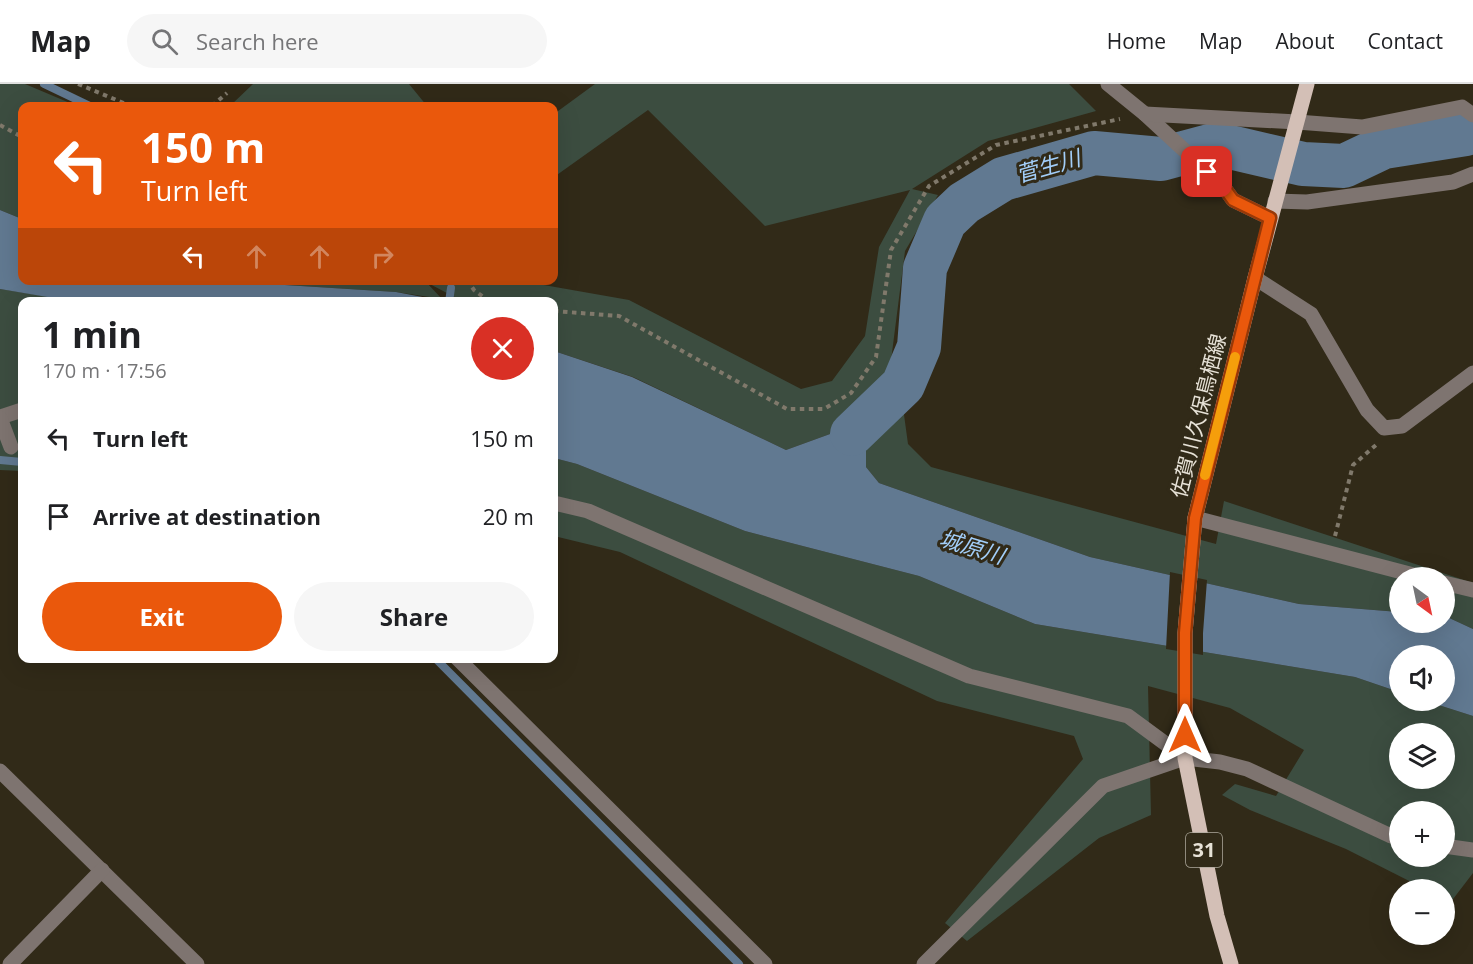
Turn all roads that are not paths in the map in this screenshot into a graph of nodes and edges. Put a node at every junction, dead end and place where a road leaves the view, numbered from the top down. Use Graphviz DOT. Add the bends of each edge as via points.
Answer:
graph roads {
  1 [pos="1108,84"];
  2 [pos="1307,84"];
  3 [pos="1468,111"];
  4 [pos="1145,114"];
  5 [pos="1297,122"];
  6 [pos="1473,174"];
  7 [pos="1275,201"];
  8 [pos="1270,218"];
  9 [pos="1255,278"];
  10 [pos="1473,373"];
  11 [pos="18,411"];
  12 [pos="0,418"];
  13 [pos="11,447"];
  14 [pos="558,504"];
  15 [pos="1195,518"];
  16 [pos="1389,569"];
  17 [pos="1455,585"];
  18 [pos="1473,590"];
  19 [pos="462,663"];
  20 [pos="1185,758"];
  21 [pos="0,771"];
  22 [pos="1389,835"];
  23 [pos="1455,848"];
  24 [pos="1473,850"];
  25 [pos="102,870"];
  26 [pos="10,964"];
  27 [pos="197,964"];
  28 [pos="765,964"];
  29 [pos="924,964"];
  30 [pos="1231,964"];
  1 -- 4 [label="street"];
  2 -- 5 [label="main road, 31"];
  3 -- 5 [label="street" via="1362,128"];
  4 -- 5 [label="street"];
  4 -- 8 [label="street" via="1223,186 1233,200"];
  5 -- 7 [label="main road, 31"];
  6 -- 7 [label="street" via="1454,182 1307,202"];
  7 -- 8 [label="main road, 佐賀川久保鳥栖線 / 31"];
  8 -- 9 [label="main road, 佐賀川久保鳥栖線 / 31"];
  9 -- 10 [label="street" via="1311,314 1367,410 1384,428 1402,426"];
  9 -- 15 [label="main road, 佐賀川久保鳥栖線 / 31"];
  11 -- 12 [label="street"];
  12 -- 13 [label="street"];
  14 -- 20 [label="street" via="588,511 969,676 1128,716"];
  15 -- 16 [label="street"];
  15 -- 20 [label="main road, 佐賀川久保鳥栖線 / 31" via="1185,633"];
  17 -- 18 [label="street"];
  19 -- 28 [label="street"];
  20 -- 22 [label="street" via="1247,769"];
  20 -- 29 [label="street" via="1103,786"];
  20 -- 30 [label="main road, 佐賀川久保鳥栖線 / 31" via="1217,916"];
  21 -- 25 [label="street"];
  23 -- 24 [label="street"];
  25 -- 26 [label="street"];
  25 -- 27 [label="street"];
}
